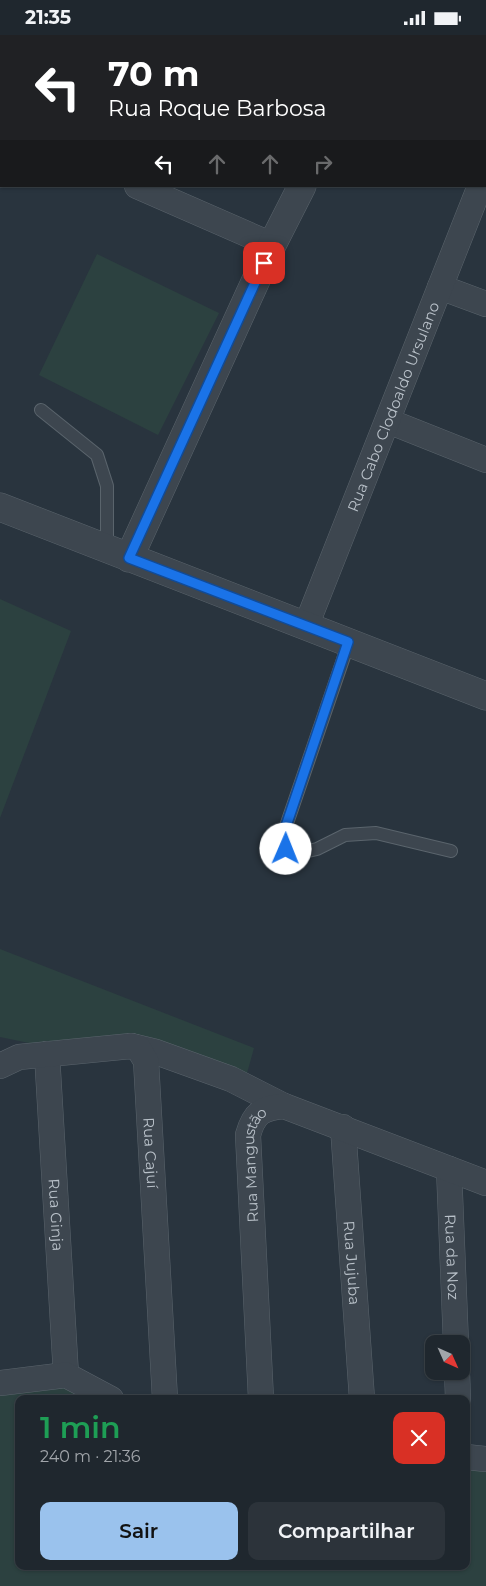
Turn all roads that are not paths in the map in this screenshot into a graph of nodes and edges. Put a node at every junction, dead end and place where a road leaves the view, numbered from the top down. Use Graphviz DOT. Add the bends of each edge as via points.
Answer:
graph roads {
  1 [pos="139,187"];
  2 [pos="301,187"];
  3 [pos="480,187"];
  4 [pos="272,245"];
  5 [pos="440,287"];
  6 [pos="486,304"];
  7 [pos="41,410"];
  8 [pos="388,421"];
  9 [pos="486,460"];
  10 [pos="0,507"];
  11 [pos="118,553"];
  12 [pos="306,626"];
  13 [pos="348,642"];
  14 [pos="486,696"];
  15 [pos="451,851"];
  16 [pos="131,1046"];
  17 [pos="47,1054"];
  18 [pos="6,1057"];
  19 [pos="284,1106"];
  20 [pos="343,1127"];
  21 [pos="449,1169"];
  22 [pos="486,1183"];
  23 [pos="456,1335"];
  24 [pos="66,1375"];
  25 [pos="457,1380"];
  26 [pos="0,1383"];
  27 [pos="104,1395"];
  28 [pos="165,1395"];
  29 [pos="262,1395"];
  30 [pos="362,1395"];
  31 [pos="458,1395"];
  32 [pos="470,1457"];
  33 [pos="486,1459"];
  1 -- 4 [label="street"];
  2 -- 4 [label="street"];
  3 -- 5 [label="street, Rua Cabo Clodoaldo Ursulano"];
  4 -- 11 [label="street"];
  5 -- 6 [label="street"];
  5 -- 8 [label="street, Rua Cabo Clodoaldo Ursulano"];
  7 -- 11 [label="lane" via="97,455 108,485"];
  8 -- 9 [label="street"];
  8 -- 12 [label="street, Rua Cabo Clodoaldo Ursulano"];
  10 -- 11 [label="street"];
  11 -- 12 [label="street"];
  12 -- 13 [label="street"];
  13 -- 14 [label="street"];
  13 -- 15 [label="lane" via="283,835 286,849 295,855 317,849 345,835 376,833"];
  16 -- 17 [label="street"];
  16 -- 19 [label="street" via="231,1079"];
  16 -- 28 [label="street, Rua Cajuí" via="138,1048 146,1061"];
  17 -- 18 [label="street"];
  17 -- 24 [label="street, Rua Ginja"];
  19 -- 20 [label="street, Rua Mangustão"];
  19 -- 29 [label="street, Rua Mangustão" via="258,1113 251,1122 248,1135"];
  20 -- 21 [label="street, Rua Mangustão"];
  20 -- 30 [label="street, Rua Jujuba"];
  21 -- 22 [label="street, Rua Mangustão"];
  21 -- 23 [label="street, Rua da Noz"];
  24 -- 26 [label="street"];
  24 -- 27 [label="street"];
  25 -- 31 [label="street"];
  32 -- 33 [label="street"];
}
